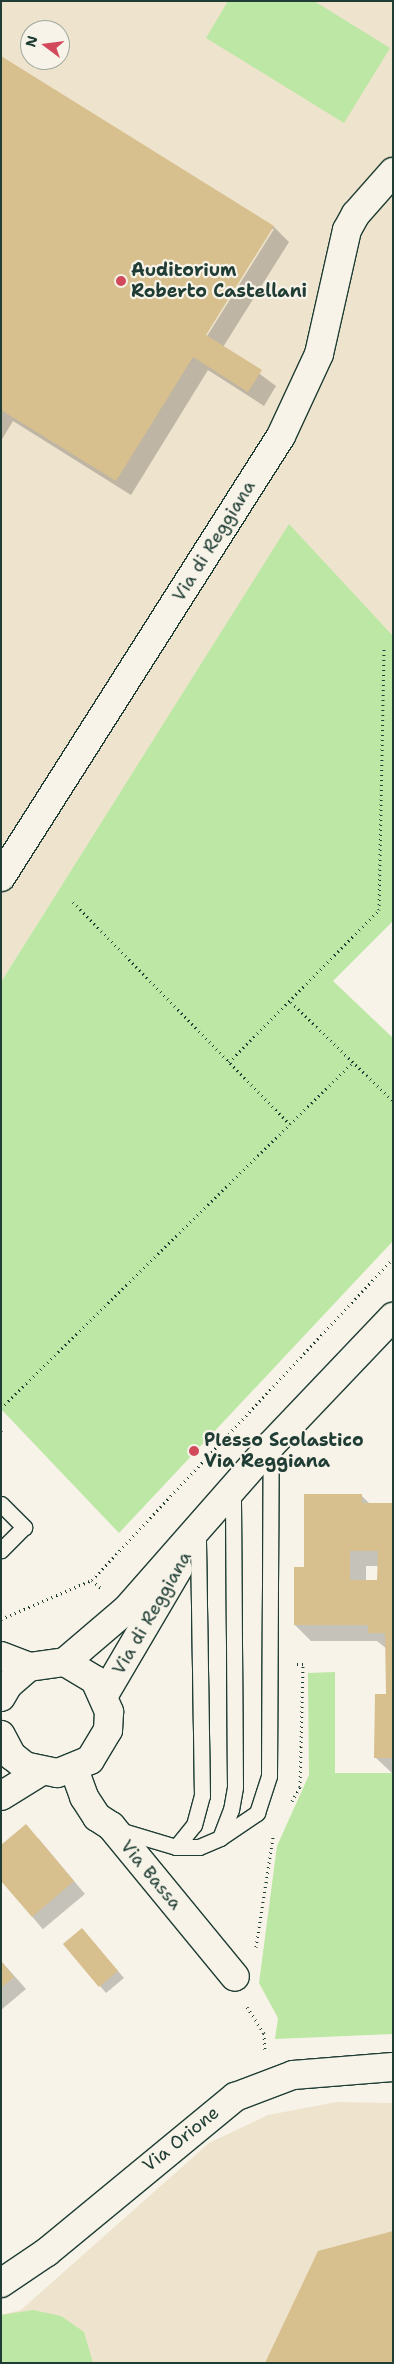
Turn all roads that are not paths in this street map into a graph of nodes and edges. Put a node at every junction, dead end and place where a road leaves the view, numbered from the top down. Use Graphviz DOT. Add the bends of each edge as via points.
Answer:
graph roads {
  1 [pos="388,185"];
  2 [pos="1,877"];
  3 [pos="393,1317"];
  4 [pos="271,1445"];
  5 [pos="233,1489"];
  6 [pos="1,1504"];
  7 [pos="198,1532"];
  8 [pos="1,1550"];
  9 [pos="1,1656"];
  10 [pos="65,1662"];
  11 [pos="29,1667"];
  12 [pos="104,1695"];
  13 [pos="1,1697"];
  14 [pos="2,1741"];
  15 [pos="74,1769"];
  16 [pos="40,1772"];
  17 [pos="1,1796"];
  18 [pos="111,1826"];
  19 [pos="220,1838"];
  20 [pos="176,1848"];
  21 [pos="235,1977"];
  22 [pos="393,2067"];
  23 [pos="1,2284"];
  1 -- 2 [label="street, Via di Reggiana" via="347,230 319,354 281,436"];
  3 -- 4 [label="street, Via di Reggiana"];
  4 -- 5 [label="street, Via di Reggiana"];
  4 -- 19 [label="lane" via="269,1776 257,1813"];
  5 -- 7 [label="street, Via di Reggiana"];
  5 -- 19 [label="lane" via="235,1787"];
  6 -- 8 [label="lane" via="24,1527"];
  7 -- 10 [label="street, Via di Reggiana" via="127,1609"];
  7 -- 12 [label="street, Via di Reggiana"];
  7 -- 20 [label="lane" via="202,1796 194,1825"];
  9 -- 11 [label="street"];
  10 -- 11 [label="street"];
  10 -- 12 [label="street" via="95,1680"];
  11 -- 13 [label="street" via="8,1685"];
  12 -- 15 [label="street" via="108,1730 90,1760"];
  14 -- 16 [label="street" via="12,1756"];
  15 -- 16 [label="street"];
  15 -- 18 [label="street, Via Bassa" via="84,1797 97,1817"];
  16 -- 17 [label="street"];
  18 -- 20 [label="lane"];
  18 -- 21 [label="street, Via Bassa"];
  19 -- 20 [label="lane" via="199,1847"];
  22 -- 23 [label="street, Via Orione" via="315,2072 263,2086 212,2113 47,2252"];
}
